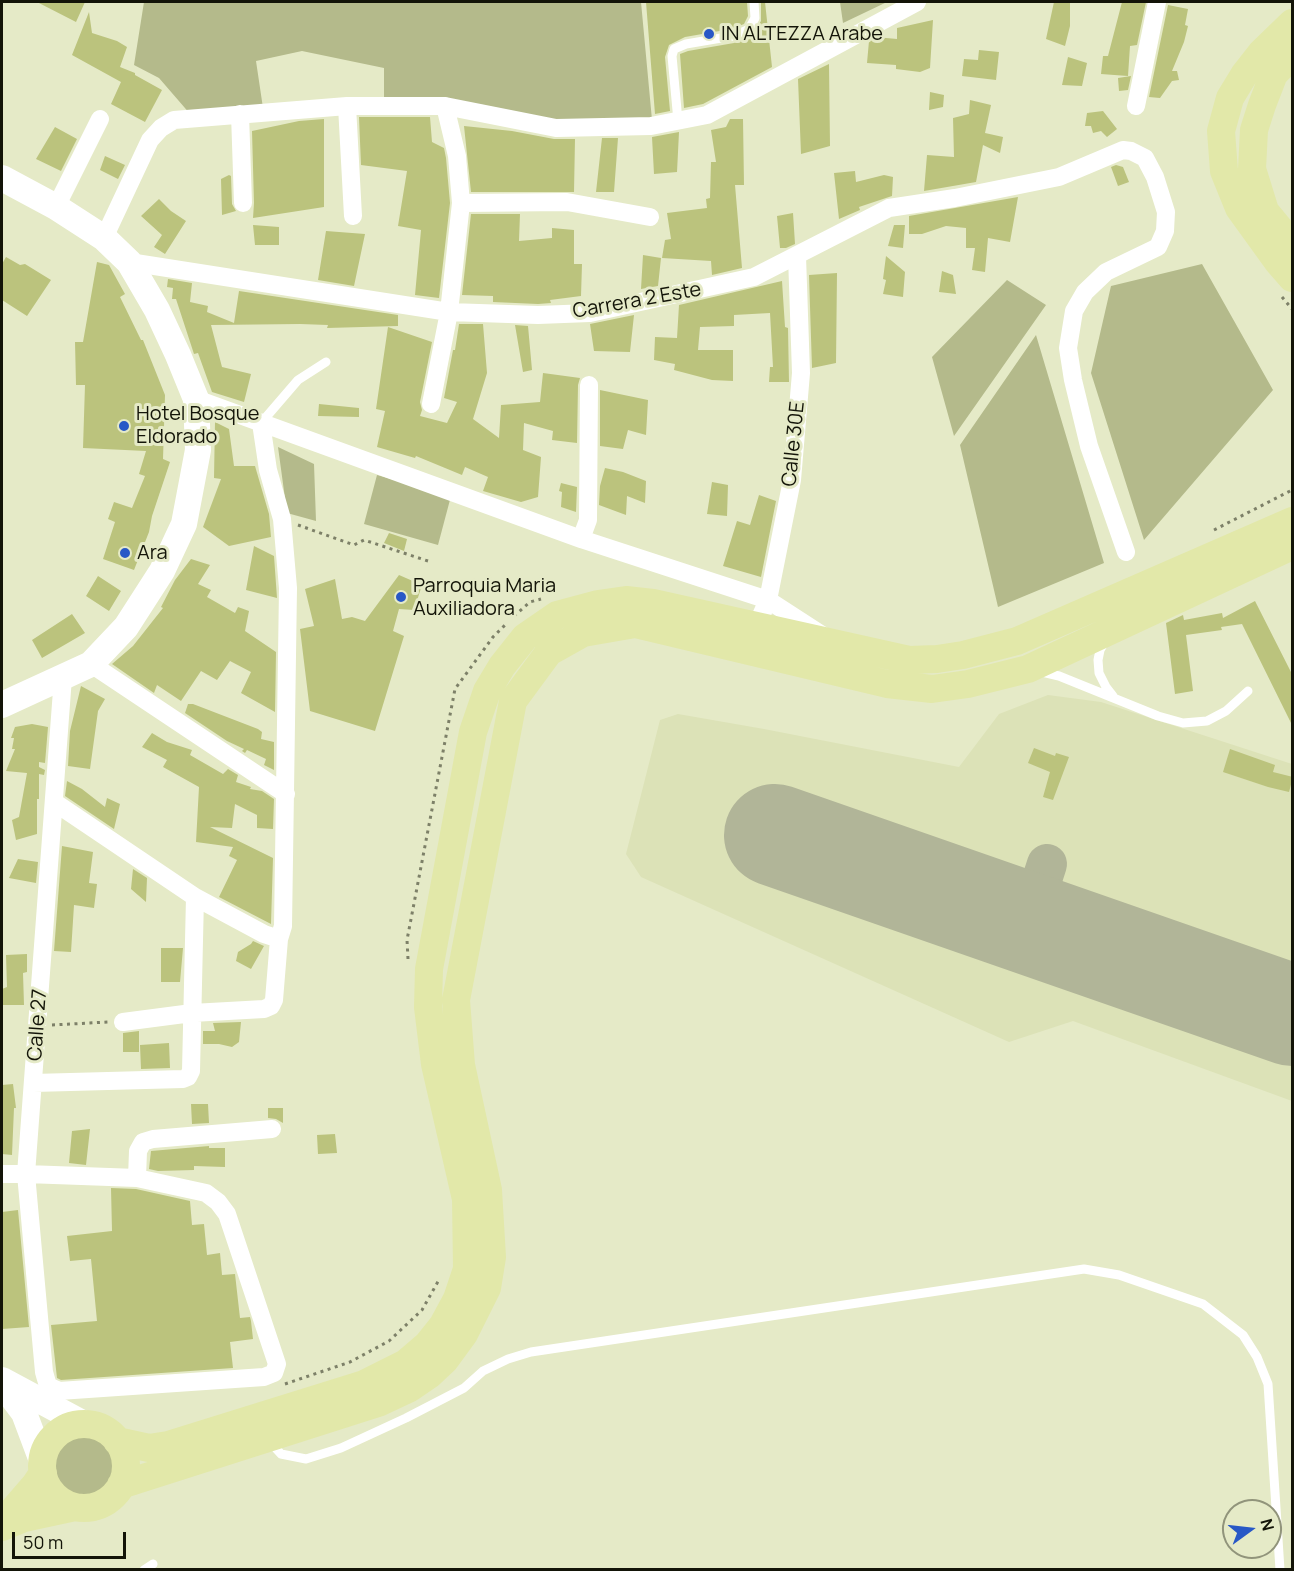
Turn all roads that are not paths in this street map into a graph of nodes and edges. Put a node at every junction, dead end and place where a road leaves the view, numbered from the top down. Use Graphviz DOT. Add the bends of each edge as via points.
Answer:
graph roads {
  1 [pos="754,2"];
  2 [pos="917,2"];
  3 [pos="1157,2"];
  4 [pos="1293,23"];
  5 [pos="1293,56"];
  6 [pos="347,106"];
  7 [pos="445,106"];
  8 [pos="1136,106"];
  9 [pos="240,114"];
  10 [pos="100,119"];
  11 [pos="678,121"];
  12 [pos="2,178"];
  13 [pos="243,203"];
  14 [pos="461,203"];
  15 [pos="56,207"];
  16 [pos="353,216"];
  17 [pos="650,217"];
  18 [pos="104,238"];
  19 [pos="1293,244"];
  20 [pos="797,256"];
  21 [pos="129,262"];
  22 [pos="1293,278"];
  23 [pos="449,312"];
  24 [pos="327,362"];
  25 [pos="589,385"];
  26 [pos="196,399"];
  27 [pos="431,404"];
  28 [pos="261,423"];
  29 [pos="1293,521"];
  30 [pos="581,538"];
  31 [pos="1293,546"];
  32 [pos="1126,552"];
  33 [pos="768,600"];
  34 [pos="756,627"];
  35 [pos="1117,628"];
  36 [pos="833,644"];
  37 [pos="91,664"];
  38 [pos="1028,669"];
  39 [pos="63,677"];
  40 [pos="1248,691"];
  41 [pos="1114,698"];
  42 [pos="2,705"];
  43 [pos="286,794"];
  44 [pos="54,802"];
  45 [pos="195,897"];
  46 [pos="279,939"];
  47 [pos="192,1013"];
  48 [pos="123,1022"];
  49 [pos="33,1083"];
  50 [pos="272,1129"];
  51 [pos="2,1174"];
  52 [pos="26,1174"];
  53 [pos="137,1178"];
  54 [pos="2,1380"];
  55 [pos="2,1384"];
  56 [pos="84,1424"];
  57 [pos="266,1438"];
  58 [pos="117,1441"];
  59 [pos="43,1467"];
  60 [pos="121,1485"];
  61 [pos="75,1507"];
  62 [pos="2,1525"];
  63 [pos="153,1564"];
  64 [pos="144,1569"];
  65 [pos="1280,1569"];
  1 -- 11 [label="lane" via="755,18 749,29 674,49"];
  2 -- 11 [label="street" via="707,115"];
  3 -- 8 [label="street"];
  4 -- 22 [label="main road" via="1244,75 1230,98 1221,131 1224,171 1239,208"];
  5 -- 19 [label="main road" via="1274,74 1262,105 1254,130 1252,169 1265,212"];
  6 -- 7 [label="street"];
  6 -- 9 [label="street"];
  6 -- 16 [label="street"];
  7 -- 11 [label="street" via="556,128 651,126"];
  7 -- 14 [label="street" via="457,156"];
  9 -- 13 [label="street"];
  9 -- 18 [label="street" via="174,120 161,128 150,140"];
  10 -- 15 [label="street"];
  12 -- 15 [label="main road"];
  14 -- 17 [label="street" via="567,202"];
  14 -- 23 [label="street"];
  15 -- 18 [label="main road"];
  18 -- 21 [label="main road"];
  20 -- 23 [label="street, Carrera 2 Este" via="754,277 590,313"];
  20 -- 32 [label="street, Carrera 2 Este" via="889,208 1059,177 1123,150 1145,159 1166,212 1165,231 1158,247 1106,272 1085,292 1074,310 1068,348 1089,446"];
  20 -- 33 [label="street, Calle 30E" via="801,373 792,480"];
  21 -- 23 [label="street, Carrera 2 Este"];
  21 -- 26 [label="main road" via="157,310"];
  23 -- 27 [label="street"];
  24 -- 28 [label="lane" via="298,380"];
  25 -- 30 [label="street" via="588,520"];
  26 -- 28 [label="street"];
  26 -- 37 [label="main road" via="198,450 184,524 162,571 126,627"];
  28 -- 30 [label="street"];
  28 -- 43 [label="street" via="268,470 282,519 288,588"];
  29 -- 36 [label="main road" via="1017,641 963,655 909,660"];
  30 -- 33 [label="street"];
  31 -- 35 [label="main road"];
  33 -- 34 [label="street, Calle 30E"];
  33 -- 36 [label="street"];
  34 -- 36 [label="main road"];
  34 -- 58 [label="main road" via="653,603 626,600 598,604 557,615 525,637 487,691 473,732 429,969 428,1007 435,1064 466,1199 468,1234 467,1269 457,1299 433,1338 406,1363 364,1383 168,1445 149,1448"];
  35 -- 38 [label="main road"];
  35 -- 41 [label="lane" via="1100,650 1098,660 1100,673"];
  37 -- 39 [label="main road"];
  37 -- 43 [label="street"];
  38 -- 41 [label="lane" via="1059,676"];
  38 -- 57 [label="main road" via="932,690 887,684 635,624 583,633 549,652 513,701 456,1000 461,1065 488,1190 492,1257 487,1288 464,1334 445,1360 410,1388 378,1403"];
  39 -- 42 [label="main road"];
  39 -- 44 [label="street, Calle 27"];
  40 -- 41 [label="lane" via="1207,722 1183,723"];
  43 -- 46 [label="street" via="283,926"];
  44 -- 45 [label="street"];
  44 -- 49 [label="street, Calle 27"];
  45 -- 46 [label="street"];
  45 -- 47 [label="street"];
  46 -- 47 [label="street" via="271,1006"];
  47 -- 48 [label="street"];
  47 -- 49 [label="street" via="189,1077"];
  49 -- 52 [label="street, Calle 27"];
  50 -- 53 [label="street" via="142,1142"];
  51 -- 52 [label="street"];
  52 -- 53 [label="street"];
  52 -- 53 [label="street, Calle 27" via="48,1386 59,1391 264,1377 274,1373 277,1364 227,1214 206,1193"];
  54 -- 56 [label="main road"];
  55 -- 59 [label="main road" via="24,1413"];
  56 -- 58 [label="main road" via="103,1429"];
  56 -- 59 [label="main road" via="61,1431 52,1439"];
  57 -- 60 [label="main road"];
  57 -- 65 [label="lane" via="281,1455 306,1459 341,1448 464,1388 483,1371 531,1352 1084,1269 1119,1275 1203,1304 1243,1335 1268,1383"];
  58 -- 60 [label="main road" via="125,1462"];
  59 -- 61 [label="main road" via="49,1489 60,1501"];
  59 -- 62 [label="main road" via="35,1485"];
  60 -- 61 [label="main road" via="102,1504"];
  61 -- 62 [label="main road"];
  63 -- 64 [label="lane"];
}
